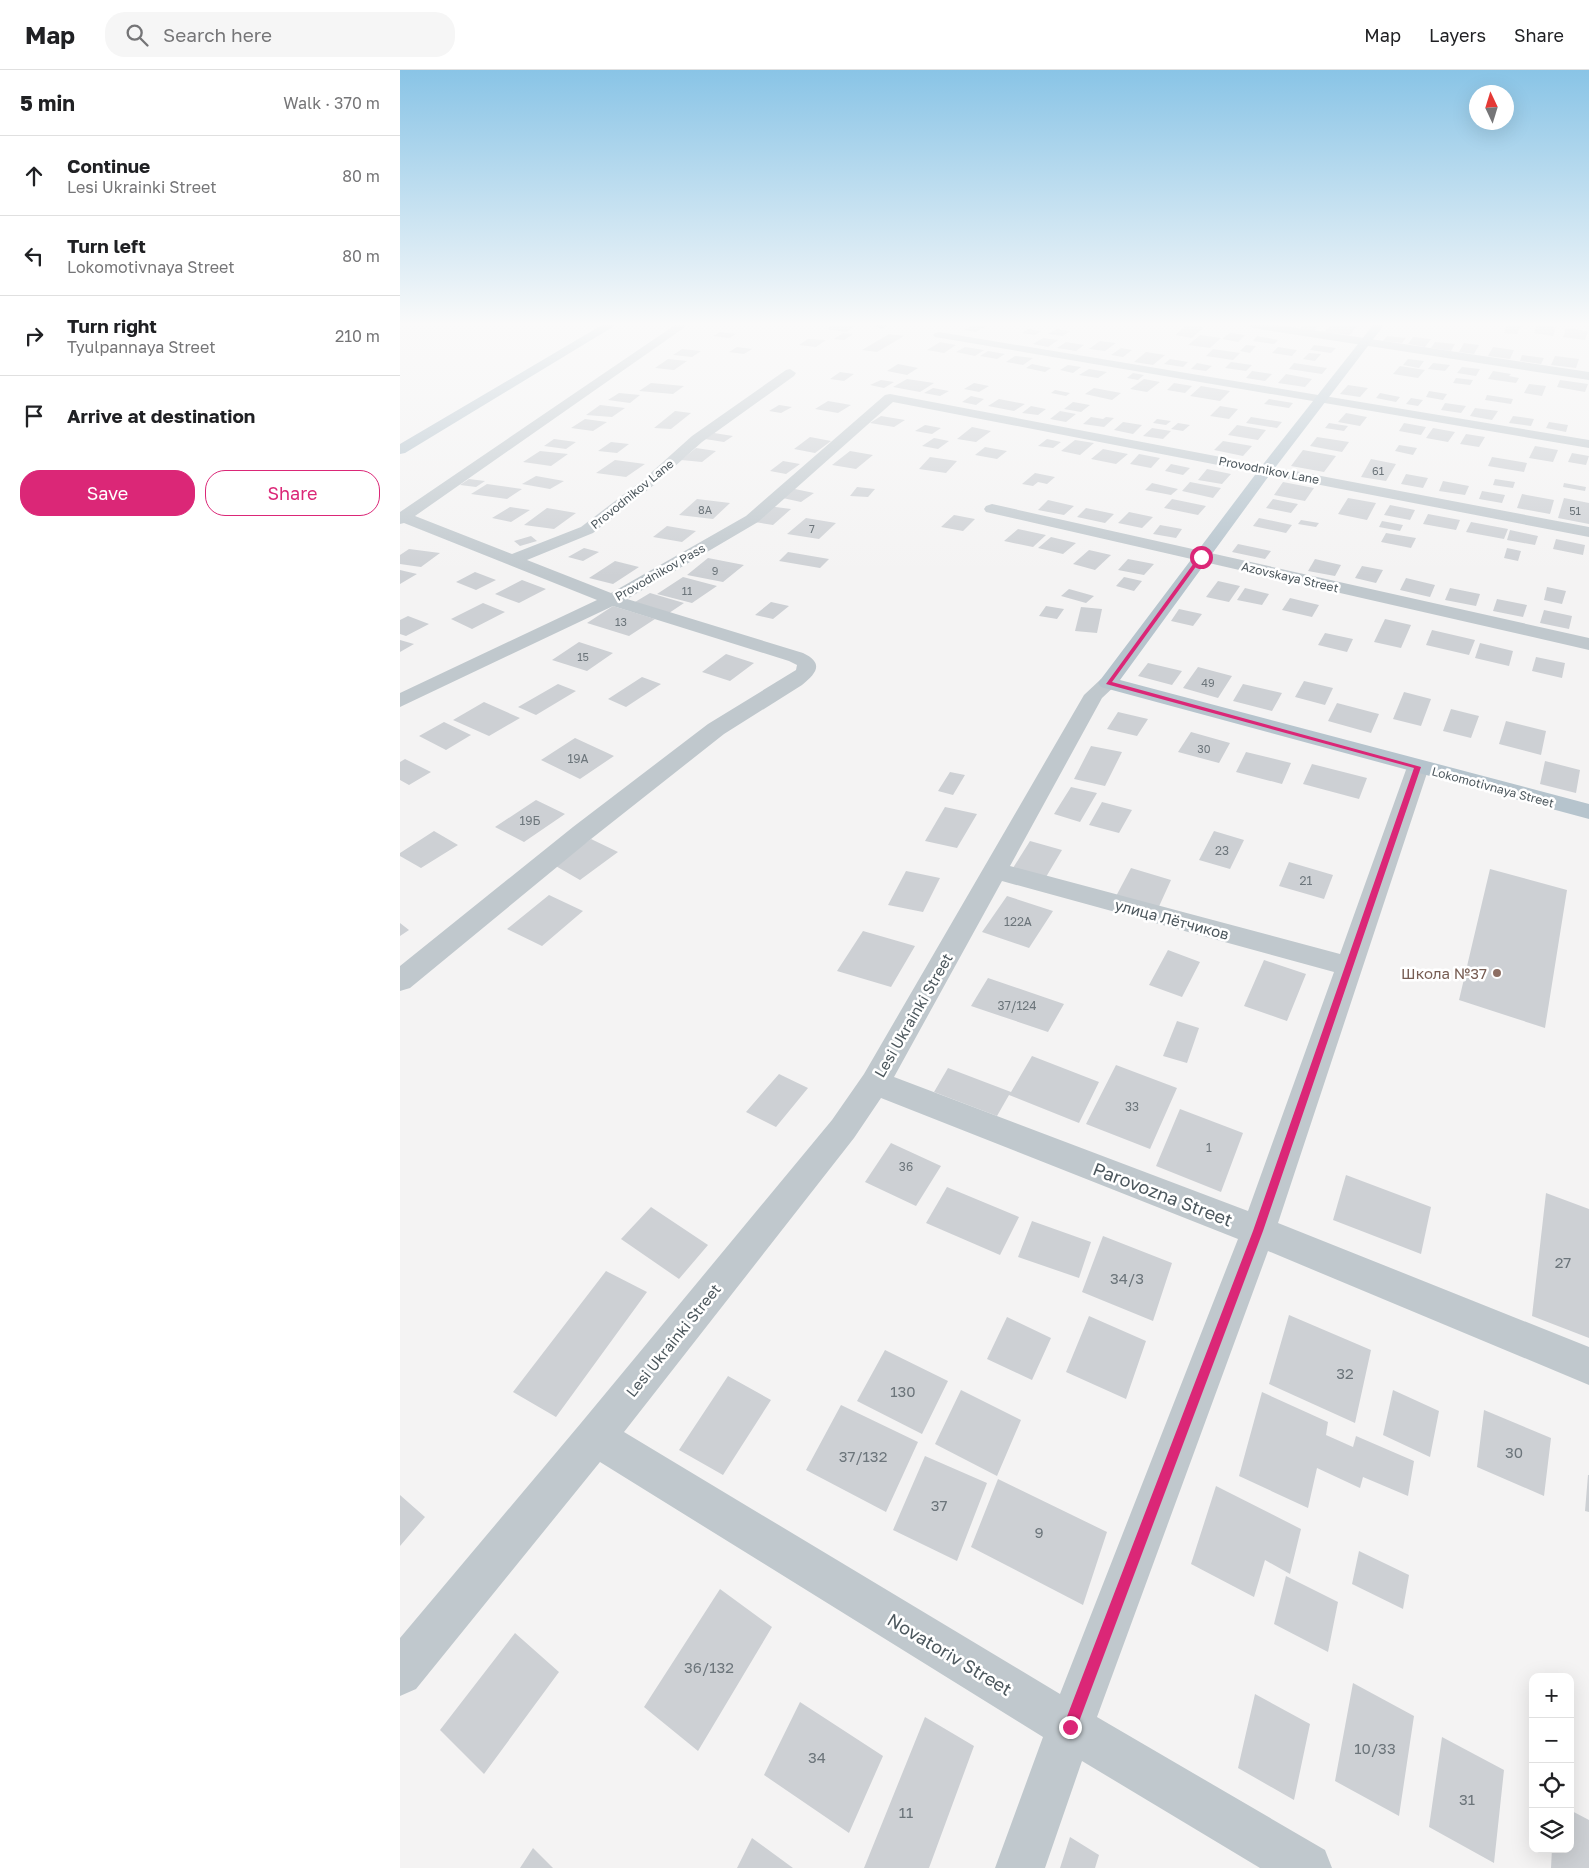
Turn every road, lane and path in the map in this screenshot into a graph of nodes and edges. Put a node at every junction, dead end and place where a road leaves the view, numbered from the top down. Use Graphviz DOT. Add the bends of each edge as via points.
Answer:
graph roads {
  1 [pos="469,409"];
  2 [pos="560,409"];
  3 [pos="740,409"];
  4 [pos="878,409"];
  5 [pos="947,409"];
  6 [pos="1314,409"];
  7 [pos="1385,409"];
  8 [pos="1589,444"];
  9 [pos="400,450"];
  10 [pos="1266,470"];
  11 [pos="992,509"];
  12 [pos="402,518"];
  13 [pos="1589,532"];
  14 [pos="1201,557"];
  15 [pos="512,560"];
  16 [pos="612,600"];
  17 [pos="1589,644"];
  18 [pos="1108,683"];
  19 [pos="400,700"];
  20 [pos="1418,767"];
  21 [pos="1589,812"];
  22 [pos="995,871"];
  23 [pos="1349,966"];
  24 [pos="400,981"];
  25 [pos="875,1083"];
  26 [pos="1258,1231"];
  27 [pos="1589,1366"];
  28 [pos="595,1437"];
  29 [pos="400,1673"];
  30 [pos="1070,1727"];
  31 [pos="1020,1868"];
  32 [pos="1307,1868"];
  1 -- 9 [label="main road"];
  2 -- 12 [label="street"];
  3 -- 15 [label="street, Provodnikov Lane" via="587,530"];
  4 -- 16 [label="street, Provodnikov Pass" via="752,519"];
  5 -- 10 [label="street, Provodnikov Lane"];
  6 -- 10 [label="main road, Lesi Ukrainki Street"];
  7 -- 8 [label="street"];
  10 -- 13 [label="street, Provodnikov Lane"];
  10 -- 14 [label="main road, Lesi Ukrainki Street"];
  11 -- 14 [label="street, Azovskaya Street"];
  12 -- 15 [label="street"];
  14 -- 17 [label="street, Azovskaya Street"];
  14 -- 18 [label="main road, Lesi Ukrainki Street"];
  15 -- 16 [label="street"];
  16 -- 19 [label="street, Provodnikov Pass"];
  16 -- 24 [label="street" via="796,657 806,662 805,674 716,729"];
  18 -- 20 [label="main road, Lokomotivnaya Street"];
  18 -- 22 [label="street, Lesi Ukrainki Street" via="1094,695"];
  20 -- 21 [label="main road, Lokomotivnaya Street"];
  20 -- 23 [label="street"];
  22 -- 23 [label="street, улица Лётчиков"];
  22 -- 25 [label="street, Lesi Ukrainki Street"];
  23 -- 26 [label="street"];
  25 -- 26 [label="street, Parovozna Street"];
  25 -- 28 [label="street, Lesi Ukrainki Street" via="843,1129"];
  26 -- 27 [label="street, Parovozna Street"];
  26 -- 30 [label="street"];
  28 -- 29 [label="street, Lesi Ukrainki Street"];
  28 -- 30 [label="street, Novatoriv Street"];
  30 -- 31 [label="street"];
  30 -- 32 [label="street, Novatoriv Street"];
}
